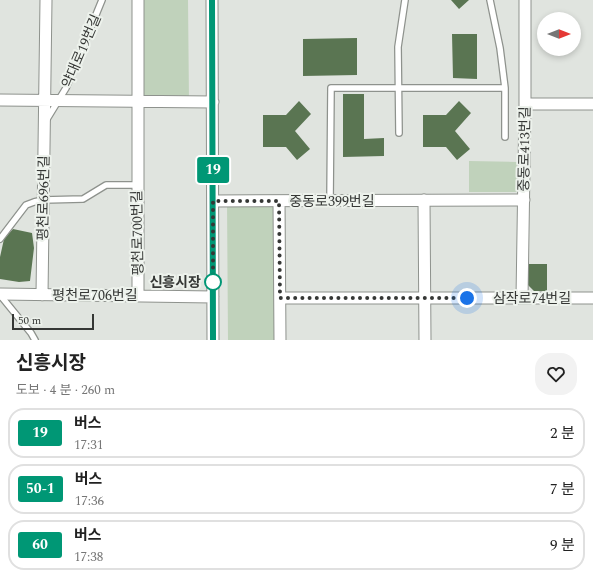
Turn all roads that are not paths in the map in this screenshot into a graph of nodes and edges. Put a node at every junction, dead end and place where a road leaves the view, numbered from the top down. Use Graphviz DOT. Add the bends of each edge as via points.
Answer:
graph roads {
  1 [pos="46,0"];
  2 [pos="102,0"];
  3 [pos="138,0"];
  4 [pos="212,0"];
  5 [pos="405,0"];
  6 [pos="490,0"];
  7 [pos="525,0"];
  8 [pos="398,88"];
  9 [pos="505,88"];
  10 [pos="0,100"];
  11 [pos="45,100"];
  12 [pos="58,100"];
  13 [pos="138,101"];
  14 [pos="213,102"];
  15 [pos="525,104"];
  16 [pos="593,104"];
  17 [pos="45,122"];
  18 [pos="399,133"];
  19 [pos="505,137"];
  20 [pos="138,185"];
  21 [pos="43,200"];
  22 [pos="424,200"];
  23 [pos="524,200"];
  24 [pos="213,201"];
  25 [pos="279,201"];
  26 [pos="330,201"];
  27 [pos="0,239"];
  28 [pos="0,294"];
  29 [pos="42,295"];
  30 [pos="138,296"];
  31 [pos="213,297"];
  32 [pos="280,298"];
  33 [pos="425,298"];
  34 [pos="522,298"];
  35 [pos="593,298"];
  36 [pos="35,340"];
  37 [pos="213,340"];
  38 [pos="280,340"];
  39 [pos="425,340"];
  1 -- 11 [label="street, 약대로19번길"];
  2 -- 12 [label="lane, 약대로19번길" via="66,88"];
  3 -- 13 [label="street"];
  4 -- 14 [label="street"];
  5 -- 8 [label="lane" via="398,47"];
  6 -- 9 [label="lane"];
  7 -- 15 [label="street, 중동로413번길"];
  8 -- 9 [label="lane"];
  8 -- 18 [label="lane"];
  8 -- 26 [label="lane" via="331,88"];
  9 -- 19 [label="lane"];
  10 -- 11 [label="street"];
  11 -- 12 [label="street"];
  11 -- 17 [label="street, 평천로696번길"];
  12 -- 13 [label="street"];
  12 -- 17 [label="lane, 약대로19번길"];
  13 -- 14 [label="street"];
  13 -- 20 [label="street"];
  14 -- 24 [label="street"];
  15 -- 16 [label="street"];
  15 -- 23 [label="street, 중동로413번길"];
  17 -- 21 [label="street, 평천로696번길"];
  20 -- 21 [label="lane, 평천로700번길" via="106,185 83,199"];
  20 -- 30 [label="street, 평천로700번길"];
  21 -- 27 [label="lane, 평천로700번길" via="26,206"];
  21 -- 29 [label="street, 평천로696번길"];
  22 -- 23 [label="street, 중동로399번길"];
  22 -- 26 [label="street, 중동로399번길"];
  22 -- 33 [label="street"];
  23 -- 34 [label="street, 중동로413번길"];
  24 -- 25 [label="street"];
  24 -- 31 [label="street"];
  25 -- 26 [label="street, 중동로399번길"];
  25 -- 32 [label="street, 중동로399번길"];
  28 -- 29 [label="street, 평천로706번길"];
  28 -- 36 [label="lane"];
  29 -- 30 [label="street, 평천로706번길"];
  30 -- 31 [label="street, 평천로706번길"];
  31 -- 37 [label="street"];
  32 -- 33 [label="street, 삼작로74번길"];
  32 -- 38 [label="street, 중동로399번길"];
  33 -- 34 [label="street, 삼작로74번길"];
  33 -- 39 [label="street"];
  34 -- 35 [label="street, 삼작로74번길"];
}
